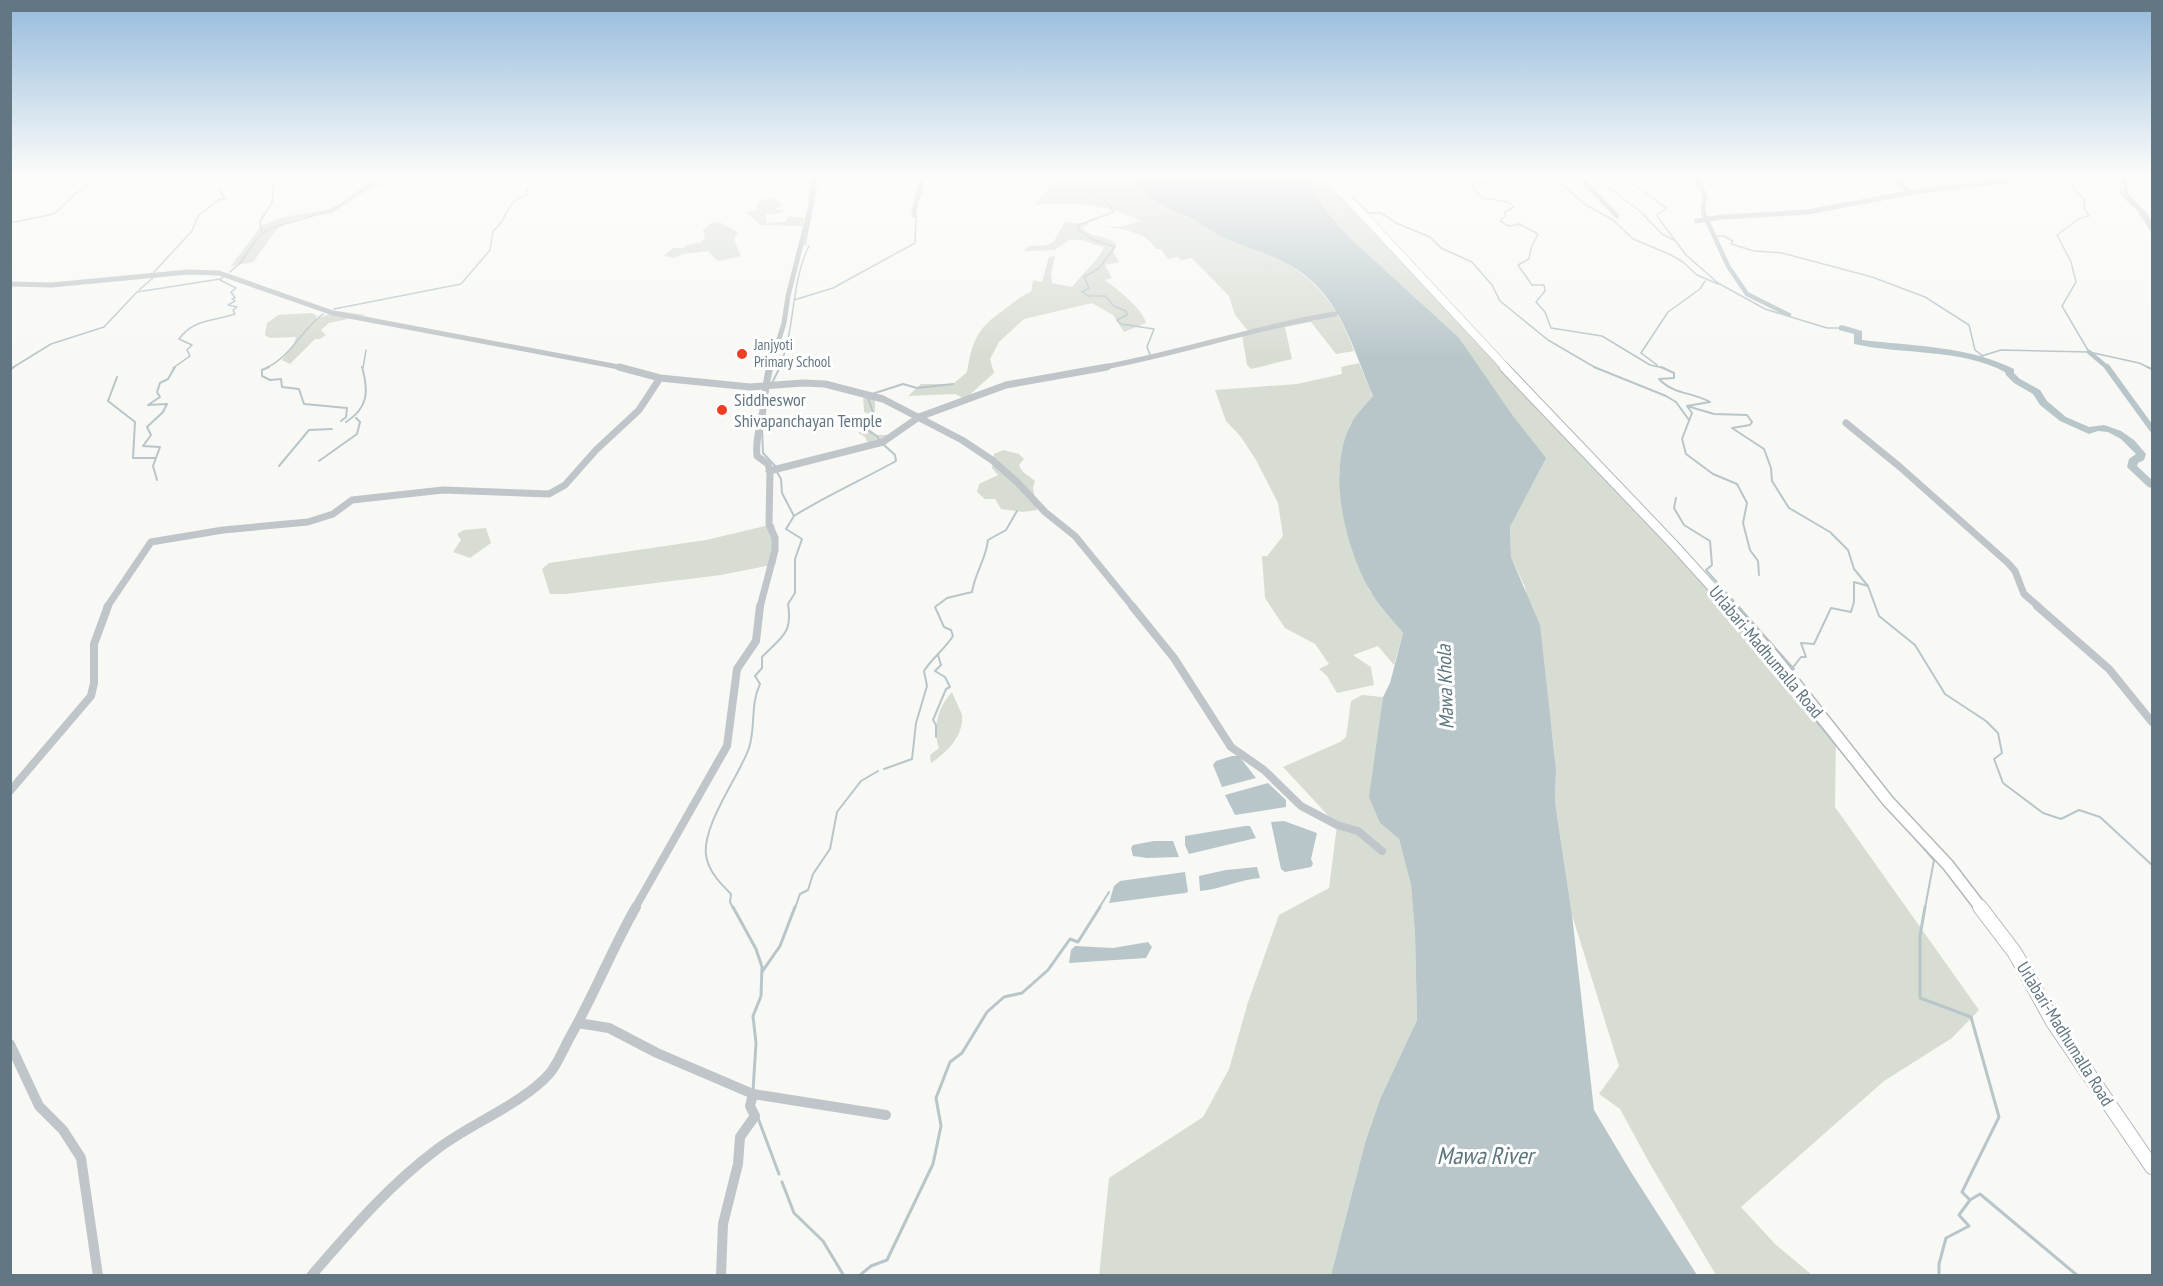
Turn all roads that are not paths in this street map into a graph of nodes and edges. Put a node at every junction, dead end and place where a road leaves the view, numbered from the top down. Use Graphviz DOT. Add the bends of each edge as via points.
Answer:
graph roads {
  1 [pos="803,237"];
  2 [pos="1385,237"];
  3 [pos="10,284"];
  4 [pos="1335,314"];
  5 [pos="660,378"];
  6 [pos="764,387"];
  7 [pos="919,417"];
  8 [pos="1846,423"];
  9 [pos="770,471"];
  10 [pos="2152,722"];
  11 [pos="10,791"];
  12 [pos="1382,850"];
  13 [pos="578,1023"];
  14 [pos="10,1044"];
  15 [pos="753,1094"];
  16 [pos="886,1114"];
  17 [pos="2152,1167"];
  18 [pos="98,1275"];
  19 [pos="311,1275"];
  20 [pos="722,1275"];
  1 -- 6 [label="street" via="784,323"];
  2 -- 17 [label="main road, Urlabari-Madhumalla Road" via="1673,544 1775,658 1888,801 1948,865 2015,953 2053,1022"];
  3 -- 5 [label="street" via="52,285 188,272 219,273 333,312 605,363"];
  4 -- 7 [label="street" via="1155,358 1006,385"];
  5 -- 6 [label="street"];
  5 -- 11 [label="street" via="639,410 565,484 549,494 433,491 352,500 333,514 308,522 151,542 107,608 94,644 96,684 92,696"];
  6 -- 7 [label="street" via="825,384 875,396"];
  6 -- 9 [label="street" via="755,450"];
  7 -- 9 [label="street" via="883,442"];
  7 -- 12 [label="street" via="992,460 1075,536 1174,658 1231,747 1263,770 1301,806 1358,831"];
  8 -- 10 [label="street" via="2014,569 2024,594 2109,669"];
  9 -- 13 [label="street" via="769,524 775,550 761,598 756,641 737,669 727,746 614,945"];
  13 -- 15 [label="street" via="609,1028"];
  13 -- 19 [label="street" via="550,1073 519,1098 423,1160 378,1199"];
  14 -- 18 [label="street" via="39,1106 81,1158"];
  15 -- 16 [label="street"];
  15 -- 20 [label="street" via="750,1106 755,1116 741,1137 723,1224"];
}
